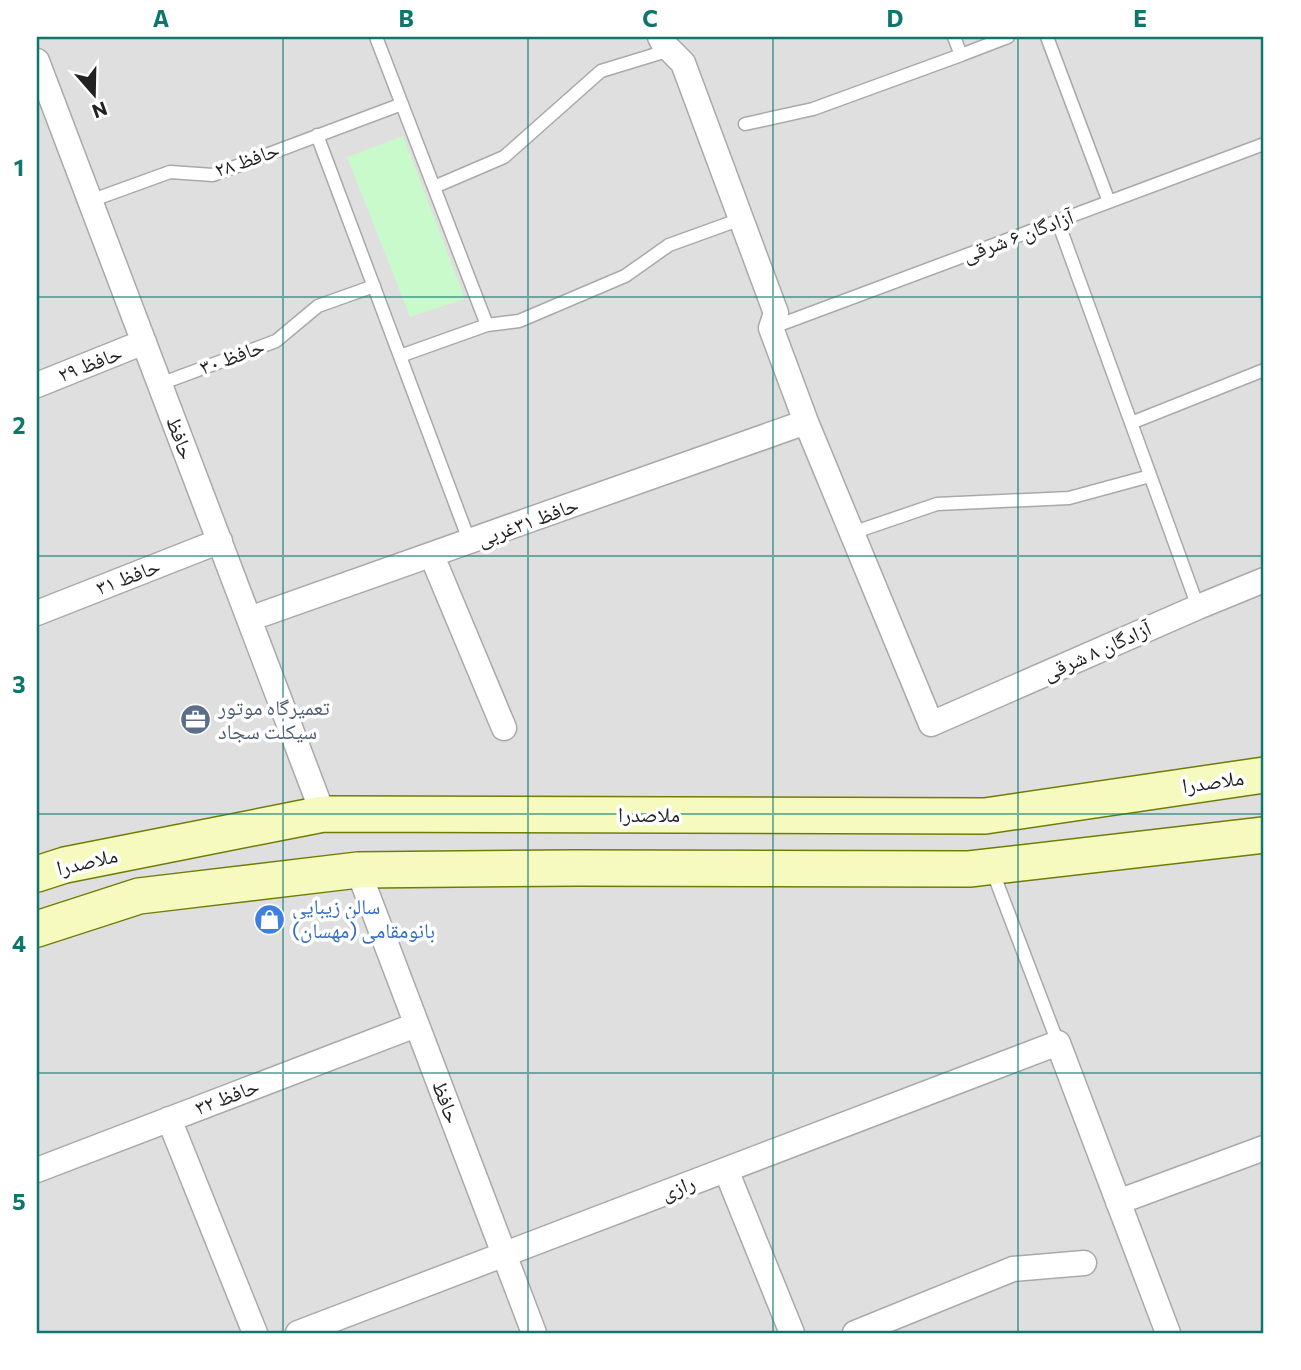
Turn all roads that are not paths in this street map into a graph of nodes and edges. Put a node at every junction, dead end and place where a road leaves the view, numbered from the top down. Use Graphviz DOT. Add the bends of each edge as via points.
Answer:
graph roads {
  1 [pos="376,37"];
  2 [pos="954,37"];
  3 [pos="1008,37"];
  4 [pos="1047,37"];
  5 [pos="665,44"];
  6 [pos="961,55"];
  7 [pos="37,61"];
  8 [pos="402,104"];
  9 [pos="745,124"];
  10 [pos="317,135"];
  11 [pos="1264,144"];
  12 [pos="434,187"];
  13 [pos="90,201"];
  14 [pos="1109,202"];
  15 [pos="741,219"];
  16 [pos="1058,222"];
  17 [pos="374,286"];
  18 [pos="487,325"];
  19 [pos="771,328"];
  20 [pos="144,342"];
  21 [pos="401,356"];
  22 [pos="1264,370"];
  23 [pos="37,384"];
  24 [pos="160,384"];
  25 [pos="806,422"];
  26 [pos="1131,423"];
  27 [pos="1150,476"];
  28 [pos="852,533"];
  29 [pos="220,541"];
  30 [pos="470,543"];
  31 [pos="432,556"];
  32 [pos="1264,580"];
  33 [pos="1198,607"];
  34 [pos="37,612"];
  35 [pos="249,619"];
  36 [pos="504,728"];
  37 [pos="1264,775"];
  38 [pos="323,814"];
  39 [pos="1264,835"];
  40 [pos="990,867"];
  41 [pos="358,870"];
  42 [pos="37,874"];
  43 [pos="37,929"];
  44 [pos="416,1025"];
  45 [pos="1058,1043"];
  46 [pos="169,1119"];
  47 [pos="1264,1148"];
  48 [pos="37,1170"];
  49 [pos="726,1170"];
  50 [pos="1118,1202"];
  51 [pos="504,1254"];
  52 [pos="1084,1263"];
  53 [pos="255,1333"];
  54 [pos="298,1333"];
  55 [pos="534,1333"];
  56 [pos="792,1333"];
  57 [pos="855,1333"];
  58 [pos="1168,1333"];
  1 -- 8 [label="lane"];
  2 -- 6 [label="lane"];
  3 -- 6 [label="lane"];
  4 -- 14 [label="lane"];
  5 -- 12 [label="lane" via="601,71 504,157"];
  5 -- 15 [label="street" via="683,63"];
  6 -- 9 [label="lane" via="813,108"];
  7 -- 13 [label="street, حافظ"];
  8 -- 10 [label="lane, حافظ ۲۸"];
  8 -- 12 [label="lane"];
  10 -- 13 [label="lane, حافظ ۲۸" via="213,174 170,172"];
  10 -- 17 [label="lane"];
  11 -- 14 [label="lane, آزادگان ۶ شرقی"];
  12 -- 18 [label="lane"];
  13 -- 20 [label="street, حافظ"];
  14 -- 16 [label="lane, آزادگان ۶ شرقی"];
  15 -- 18 [label="lane" via="669,245 625,276 519,321"];
  15 -- 19 [label="street" via="776,313"];
  16 -- 19 [label="lane, آزادگان ۶ شرقی"];
  16 -- 26 [label="lane"];
  17 -- 21 [label="lane"];
  17 -- 24 [label="lane, حافظ ۳۰" via="318,306 276,341"];
  18 -- 21 [label="lane"];
  19 -- 25 [label="street"];
  20 -- 23 [label="street, حافظ ۲۹"];
  20 -- 24 [label="street, حافظ"];
  21 -- 30 [label="lane"];
  22 -- 26 [label="lane"];
  24 -- 29 [label="street, حافظ"];
  25 -- 28 [label="street"];
  25 -- 30 [label="street, حافظ ۳۱غربی"];
  26 -- 27 [label="lane"];
  27 -- 28 [label="lane" via="1069,498 937,503"];
  27 -- 33 [label="lane"];
  28 -- 33 [label="street, آزادگان ۸ شرقی" via="931,724"];
  29 -- 34 [label="street, حافظ ۳۱"];
  29 -- 35 [label="street, حافظ"];
  30 -- 31 [label="street, حافظ ۳۱غربی"];
  31 -- 35 [label="street, حافظ ۳۱غربی"];
  31 -- 36 [label="street"];
  32 -- 33 [label="street, آزادگان ۸ شرقی"];
  35 -- 38 [label="street, حافظ"];
  37 -- 38 [label="main road, ملاصدرا" via="985,816"];
  38 -- 42 [label="main road, ملاصدرا"];
  39 -- 40 [label="main road"];
  40 -- 41 [label="main road"];
  40 -- 45 [label="lane"];
  41 -- 43 [label="main road" via="139,896"];
  41 -- 44 [label="street, حافظ"];
  44 -- 46 [label="street, حافظ ۳۲"];
  44 -- 51 [label="street, حافظ"];
  45 -- 49 [label="street, رازی"];
  45 -- 50 [label="street"];
  46 -- 48 [label="street, حافظ ۳۲"];
  46 -- 53 [label="street"];
  47 -- 50 [label="street"];
  49 -- 51 [label="street, رازی"];
  49 -- 56 [label="street"];
  50 -- 58 [label="street"];
  51 -- 54 [label="street, رازی"];
  51 -- 55 [label="street, حافظ"];
  52 -- 57 [label="street" via="1013,1269"];
}
